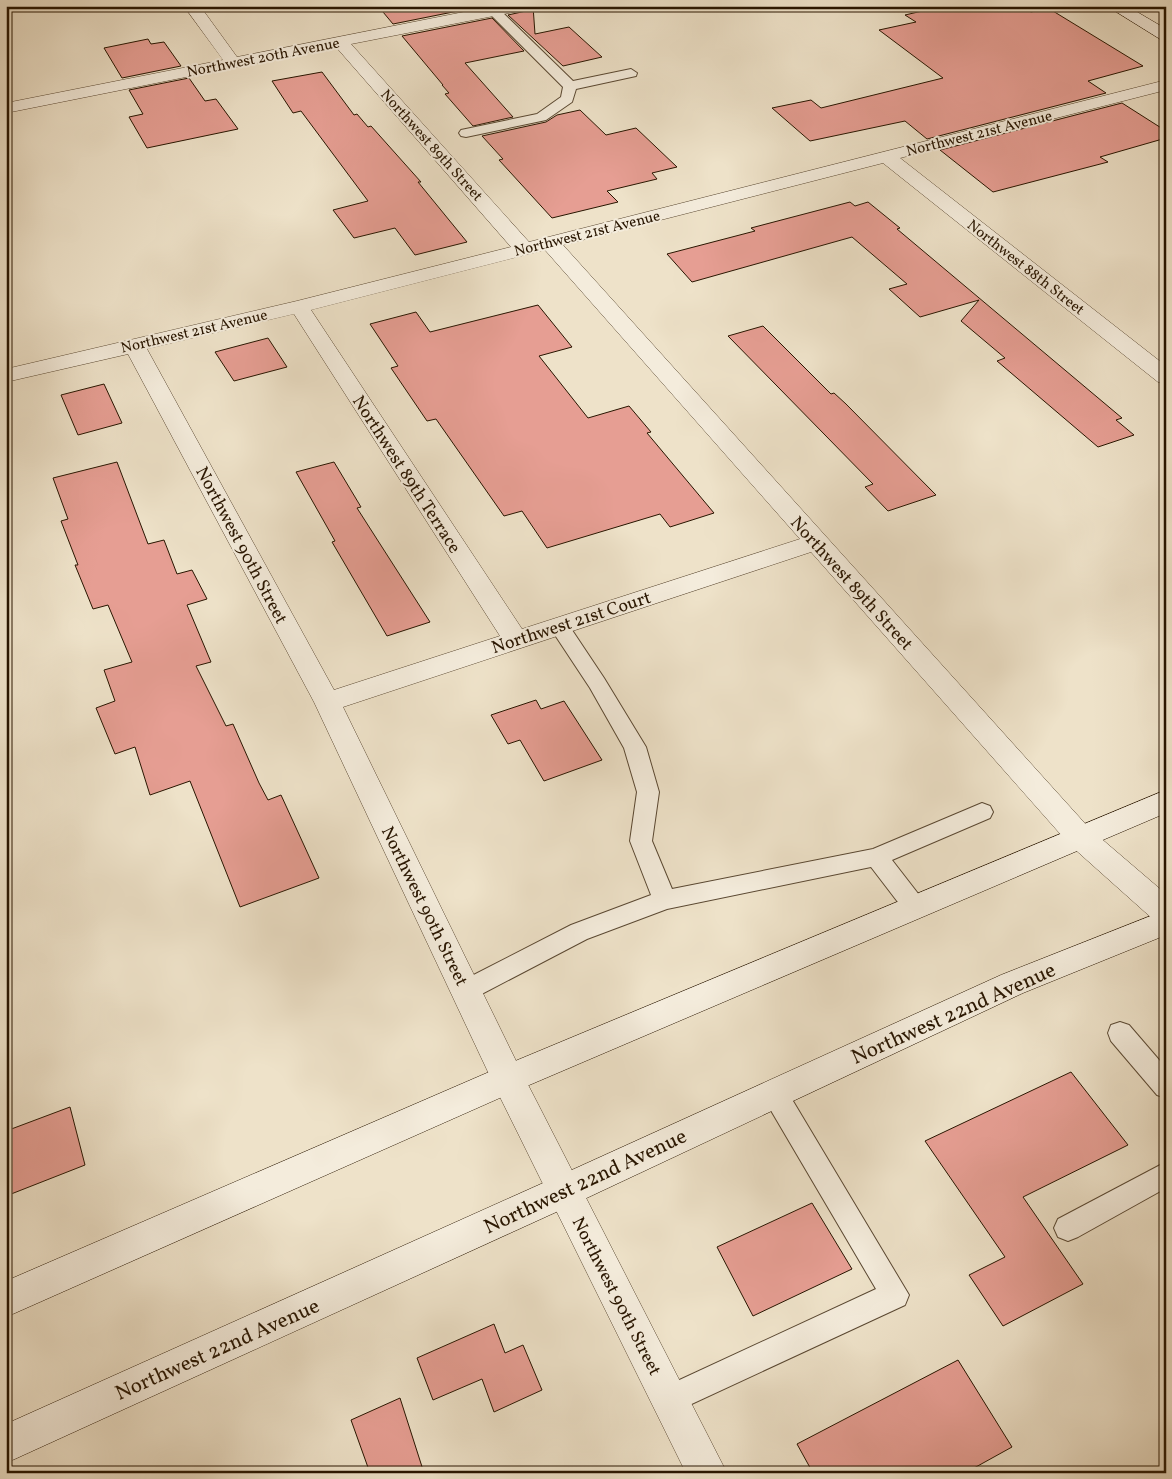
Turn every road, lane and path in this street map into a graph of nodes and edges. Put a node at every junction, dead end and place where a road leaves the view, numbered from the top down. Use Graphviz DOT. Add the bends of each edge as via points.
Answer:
graph roads {
  1 [pos="192,6"];
  2 [pos="1115,6"];
  3 [pos="505,8"];
  4 [pos="1166,36"];
  5 [pos="340,42"];
  6 [pos="233,63"];
  7 [pos="631,72"];
  8 [pos="1166,85"];
  9 [pos="570,86"];
  10 [pos="6,108"];
  11 [pos="466,133"];
  12 [pos="886,156"];
  13 [pos="549,242"];
  14 [pos="524,249"];
  15 [pos="299,307"];
  16 [pos="134,345"];
  17 [pos="6,376"];
  18 [pos="1166,377"];
  19 [pos="815,542"];
  20 [pos="559,626"];
  21 [pos="516,640"];
  22 [pos="327,702"];
  23 [pos="1166,801"];
  24 [pos="982,812"];
  25 [pos="1080,837"];
  26 [pos="876,857"];
  27 [pos="665,900"];
  28 [pos="915,907"];
  29 [pos="1166,912"];
  30 [pos="1166,922"];
  31 [pos="466,991"];
  32 [pos="1120,1033"];
  33 [pos="508,1079"];
  34 [pos="1166,1087"];
  35 [pos="775,1094"];
  36 [pos="1166,1174"];
  37 [pos="564,1191"];
  38 [pos="1068,1228"];
  39 [pos="6,1300"];
  40 [pos="670,1399"];
  41 [pos="6,1444"];
  42 [pos="707,1473"];
  1 -- 6 [label="street"];
  2 -- 4 [label="street"];
  3 -- 5 [label="street, Northwest 20th Avenue"];
  3 -- 9 [label="lane"];
  5 -- 6 [label="street, Northwest 20th Avenue"];
  5 -- 14 [label="street, Northwest 89th Street"];
  6 -- 10 [label="street, Northwest 20th Avenue"];
  7 -- 9 [label="lane"];
  8 -- 12 [label="street, Northwest 21st Avenue"];
  9 -- 11 [label="lane" via="568,99 541,117"];
  12 -- 13 [label="street, Northwest 21st Avenue"];
  12 -- 18 [label="street, Northwest 88th Street"];
  13 -- 14 [label="street, Northwest 21st Avenue"];
  13 -- 19 [label="street, Northwest 89th Street"];
  14 -- 15 [label="street, Northwest 21st Avenue"];
  15 -- 16 [label="street, Northwest 21st Avenue"];
  15 -- 21 [label="street, Northwest 89th Terrace"];
  16 -- 17 [label="street, Northwest 21st Avenue"];
  16 -- 22 [label="street, Northwest 90th Street"];
  19 -- 20 [label="street, Northwest 21st Court"];
  19 -- 25 [label="street, Northwest 89th Street"];
  20 -- 21 [label="street, Northwest 21st Court"];
  20 -- 27 [label="lane" via="598,682 635,747 648,792 641,841"];
  21 -- 22 [label="street, Northwest 21st Court"];
  22 -- 31 [label="street, Northwest 90th Street"];
  23 -- 25 [label="street"];
  24 -- 26 [label="lane"];
  25 -- 28 [label="street"];
  25 -- 29 [label="street, Northwest 89th Street"];
  26 -- 27 [label="lane"];
  26 -- 28 [label="lane"];
  27 -- 31 [label="lane" via="580,932"];
  28 -- 33 [label="street"];
  30 -- 35 [label="street, Northwest 22nd Avenue" via="1012,984"];
  31 -- 33 [label="street, Northwest 90th Street"];
  32 -- 34 [label="lane"];
  33 -- 37 [label="street, Northwest 90th Street"];
  33 -- 39 [label="street"];
  35 -- 37 [label="street, Northwest 22nd Avenue"];
  35 -- 40 [label="lane" via="895,1295"];
  36 -- 38 [label="lane"];
  37 -- 40 [label="street, Northwest 90th Street"];
  37 -- 41 [label="street, Northwest 22nd Avenue"];
  40 -- 42 [label="street, Northwest 90th Street"];
}
